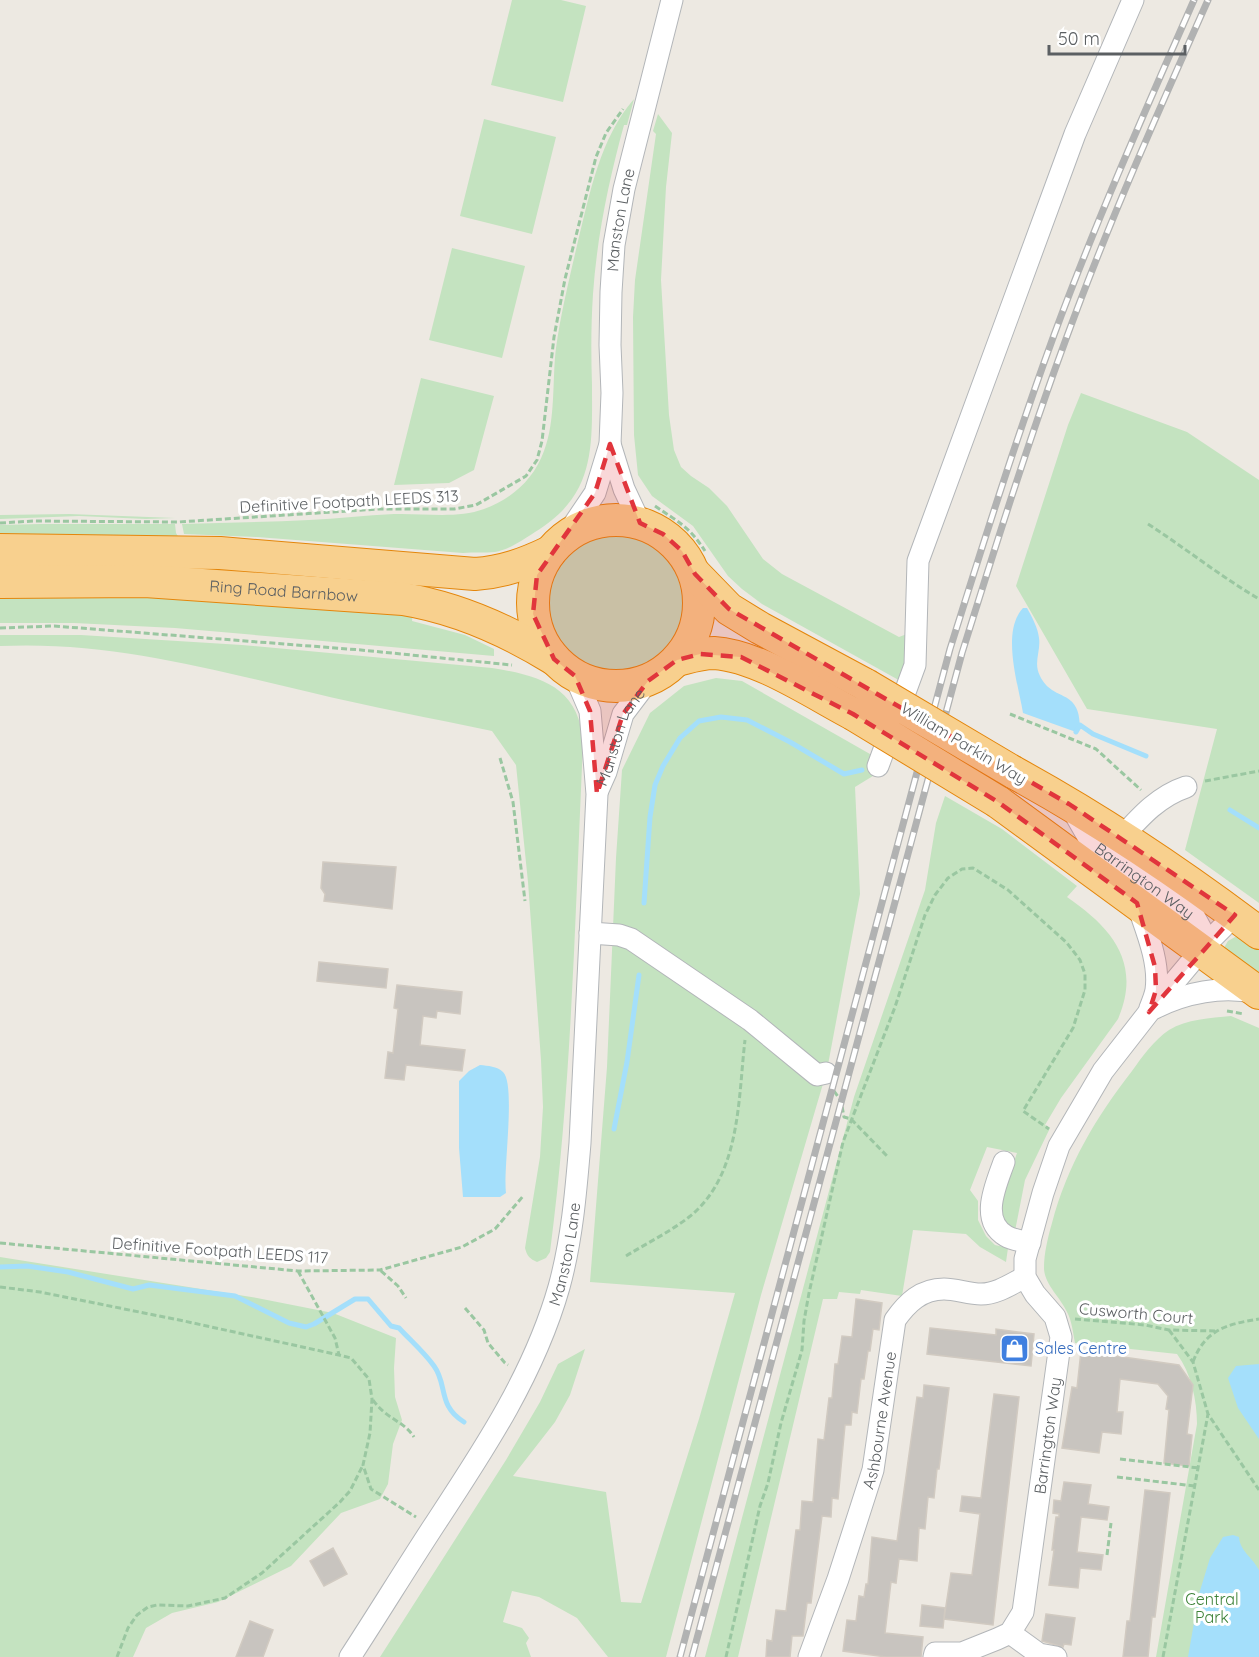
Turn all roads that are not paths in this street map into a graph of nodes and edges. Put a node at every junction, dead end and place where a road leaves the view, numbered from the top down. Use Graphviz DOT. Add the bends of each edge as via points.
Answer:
graph roads {
  1 [pos="672,0"];
  2 [pos="1133,0"];
  3 [pos="610,444"];
  4 [pos="645,512"];
  5 [pos="558,544"];
  6 [pos="0,550"];
  7 [pos="702,565"];
  8 [pos="0,582"];
  9 [pos="678,660"];
  10 [pos="564,668"];
  11 [pos="648,681"];
  12 [pos="878,766"];
  13 [pos="1186,787"];
  14 [pos="597,794"];
  15 [pos="1069,804"];
  16 [pos="1122,837"];
  17 [pos="1137,903"];
  18 [pos="1247,924"];
  19 [pos="590,933"];
  20 [pos="1204,946"];
  21 [pos="1256,1002"];
  22 [pos="1149,1012"];
  23 [pos="826,1073"];
  24 [pos="1004,1161"];
  25 [pos="1030,1242"];
  26 [pos="1024,1277"];
  27 [pos="1010,1633"];
  28 [pos="350,1657"];
  29 [pos="809,1657"];
  30 [pos="934,1657"];
  31 [pos="1056,1657"];
  1 -- 3 [label="street, Manston Lane" via="624,189 614,245"];
  2 -- 12 [label="street" via="1076,134 918,561 915,666"];
  3 -- 4 [label="street, Manston Lane" via="624,489"];
  3 -- 5 [label="street, Manston Lane" via="595,493"];
  4 -- 5 [label="highway" via="589,524"];
  4 -- 7 [label="highway" via="663,534"];
  5 -- 6 [label="highway, Ring Road Barnbow" via="525,564 475,574 220,553"];
  5 -- 10 [label="highway" via="537,575 533,614 538,631"];
  7 -- 9 [label="highway" via="698,619 691,641"];
  7 -- 15 [label="highway, William Parkin Way, bridge" via="729,609"];
  8 -- 10 [label="highway, Ring Road Barnbow" via="145,581 403,599 470,616 524,641"];
  9 -- 11 [label="highway"];
  9 -- 17 [label="highway, William Parkin Way, bridge" via="714,653 741,657 853,714 998,802"];
  10 -- 11 [label="highway" via="599,685 624,686"];
  10 -- 14 [label="street, Manston Lane" via="590,711"];
  11 -- 14 [label="street, Manston Lane" via="623,714"];
  13 -- 16 [label="street" via="1144,812"];
  14 -- 19 [label="street, Manston Lane"];
  15 -- 16 [label="highway, William Parkin Way"];
  15 -- 20 [label="street, Barrington Way" via="1091,842 1194,916"];
  16 -- 18 [label="highway, William Parkin Way"];
  17 -- 20 [label="highway, William Parkin Way"];
  17 -- 22 [label="street" via="1155,967 1156,990"];
  18 -- 20 [label="street, William Parkin Way"];
  19 -- 23 [label="street" via="631,939 750,1020 817,1075"];
  19 -- 28 [label="street, Manston Lane" via="573,1212 559,1286 547,1324 494,1432"];
  20 -- 21 [label="highway, William Parkin Way"];
  20 -- 22 [label="street"];
  21 -- 22 [label="street" via="1244,990 1195,993 1170,1000"];
  22 -- 25 [label="street" via="1103,1071 1063,1139"];
  24 -- 25 [label="street" via="991,1214 996,1228 1008,1238"];
  25 -- 26 [label="street"];
  26 -- 27 [label="street, Barrington Way" via="1055,1317 1060,1337 1023,1612"];
  26 -- 29 [label="street, Ashbourne Avenue" via="998,1291 982,1294 943,1289 923,1293 908,1302 895,1320 873,1470"];
  27 -- 30 [label="street" via="962,1653 935,1653"];
  27 -- 31 [label="street" via="1039,1654"];
}
